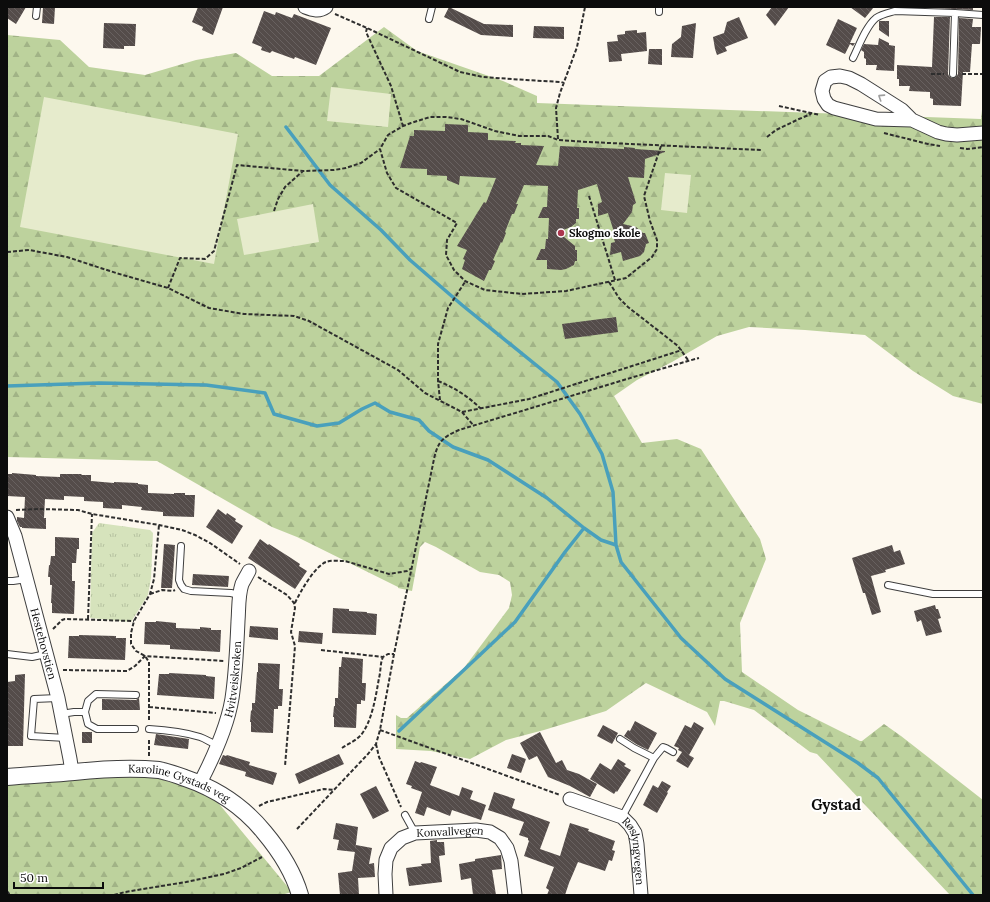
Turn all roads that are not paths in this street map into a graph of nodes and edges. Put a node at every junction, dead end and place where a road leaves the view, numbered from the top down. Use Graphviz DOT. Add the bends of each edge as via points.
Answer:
graph roads {
  1 [pos="37,7"];
  2 [pos="305,7"];
  3 [pos="326,7"];
  4 [pos="432,7"];
  5 [pos="955,13"];
  6 [pos="983,15"];
  7 [pos="36,16"];
  8 [pos="429,19"];
  9 [pos="853,58"];
  10 [pos="953,74"];
  11 [pos="912,120"];
  12 [pos="983,133"];
  13 [pos="7,517"];
  14 [pos="181,546"];
  15 [pos="249,571"];
  16 [pos="27,579"];
  17 [pos="7,581"];
  18 [pos="888,585"];
  19 [pos="983,594"];
  20 [pos="240,596"];
  21 [pos="7,654"];
  22 [pos="46,654"];
  23 [pos="136,695"];
  24 [pos="58,698"];
  25 [pos="85,712"];
  26 [pos="61,714"];
  27 [pos="135,729"];
  28 [pos="149,729"];
  29 [pos="66,738"];
  30 [pos="620,739"];
  31 [pos="217,745"];
  32 [pos="673,752"];
  33 [pos="654,758"];
  34 [pos="72,772"];
  35 [pos="7,777"];
  36 [pos="200,783"];
  37 [pos="570,799"];
  38 [pos="405,815"];
  39 [pos="622,817"];
  40 [pos="415,833"];
  41 [pos="300,895"];
  42 [pos="386,895"];
  43 [pos="515,895"];
  44 [pos="641,895"];
  1 -- 7 [label="lane"];
  2 -- 3 [label="street" via="317,10"];
  4 -- 8 [label="lane"];
  5 -- 6 [label="lane"];
  5 -- 9 [label="lane" via="895,11 880,16 869,27"];
  5 -- 10 [label="lane"];
  11 -- 11 [label="street, one-way" via="902,110 849,78 832,77 825,82 822,90 824,99 834,108 876,119"];
  11 -- 12 [label="street" via="946,134"];
  13 -- 16 [label="street, Hestehovstien"];
  14 -- 20 [label="lane" via="179,580 184,589"];
  15 -- 20 [label="street, Hvitveiskroken" via="242,584"];
  16 -- 17 [label="lane"];
  16 -- 22 [label="street, Hestehovstien"];
  18 -- 19 [label="lane" via="933,594"];
  20 -- 31 [label="street, Hvitveiskroken" via="233,692 229,714"];
  21 -- 22 [label="lane" via="32,657"];
  22 -- 24 [label="street, Hestehovstien"];
  23 -- 25 [label="lane" via="96,694 88,701"];
  24 -- 26 [label="street, Hestehovstien"];
  24 -- 29 [label="lane" via="34,699 32,736"];
  25 -- 26 [label="lane"];
  25 -- 27 [label="lane" via="88,724 97,729"];
  26 -- 29 [label="street, Hestehovstien"];
  28 -- 31 [label="lane" via="189,734"];
  29 -- 34 [label="street, Hestehovstien"];
  30 -- 33 [label="lane"];
  31 -- 36 [label="street, Hvitveiskroken"];
  32 -- 33 [label="lane" via="663,747"];
  33 -- 39 [label="lane"];
  34 -- 35 [label="street, Karoline Gystads veg"];
  34 -- 36 [label="street, Karoline Gystads veg" via="116,768 146,769"];
  36 -- 41 [label="street, Karoline Gystads veg" via="226,797 252,818 284,858"];
  37 -- 39 [label="street, Røslyngvegen"];
  38 -- 40 [label="lane"];
  39 -- 44 [label="street, Røslyngvegen" via="635,833"];
  40 -- 42 [label="street, Konvallvegen" via="402,838 391,848 384,874"];
  40 -- 43 [label="street, Konvallvegen" via="476,830 490,832 500,838 507,848 511,861"];
}
